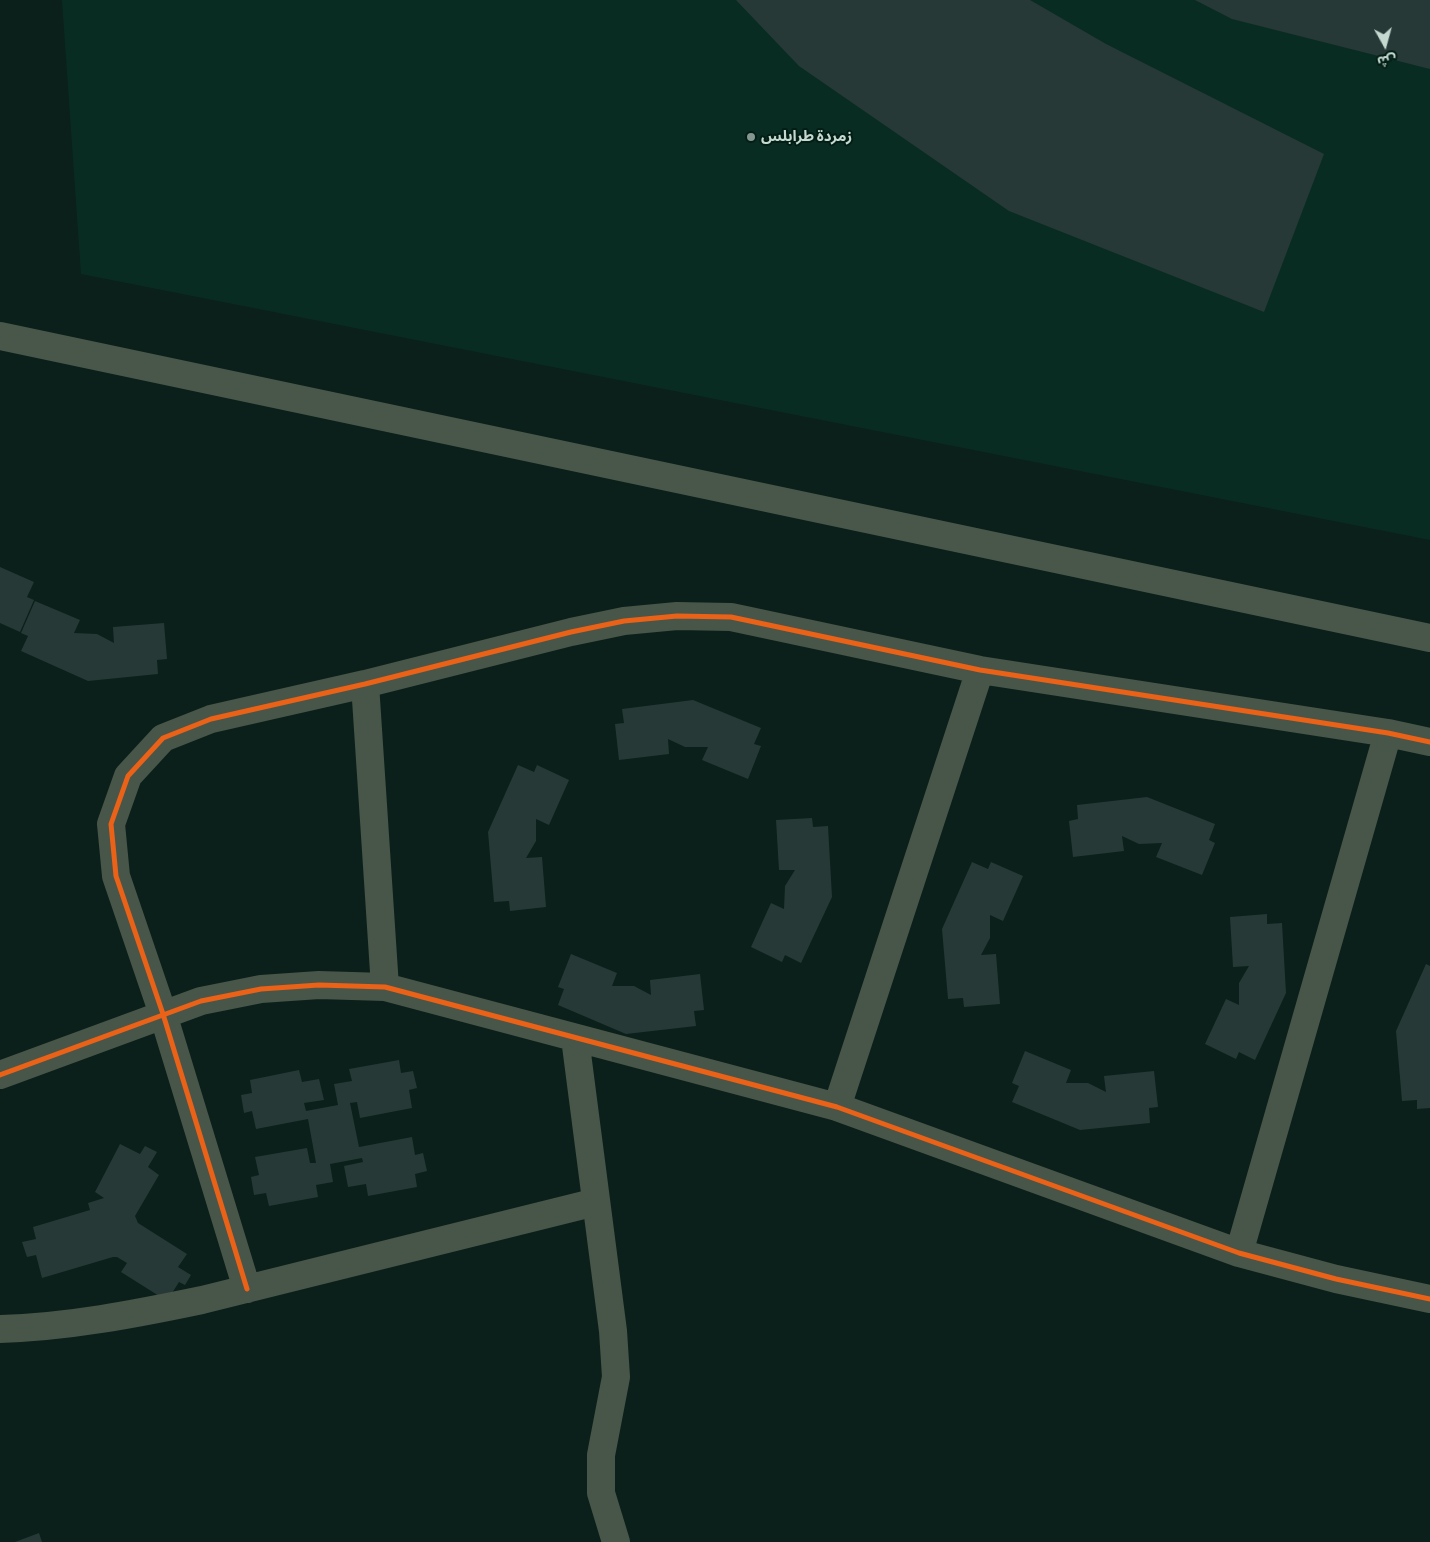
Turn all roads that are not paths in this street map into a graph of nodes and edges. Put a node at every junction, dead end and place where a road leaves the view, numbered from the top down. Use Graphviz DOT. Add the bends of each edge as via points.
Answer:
graph roads {
  1 [pos="0,336"];
  2 [pos="1430,638"];
  3 [pos="980,670"];
  4 [pos="365,684"];
  5 [pos="1388,733"];
  6 [pos="1430,742"];
  7 [pos="386,987"];
  8 [pos="163,1014"];
  9 [pos="575,1038"];
  10 [pos="0,1076"];
  11 [pos="837,1106"];
  12 [pos="596,1202"];
  13 [pos="1239,1253"];
  14 [pos="247,1290"];
  15 [pos="1430,1299"];
  16 [pos="0,1329"];
  17 [pos="616,1542"];
  1 -- 2 [label="main road"];
  3 -- 4 [label="street" via="731,617 677,616 624,620"];
  3 -- 5 [label="street"];
  3 -- 11 [label="street"];
  4 -- 7 [label="street"];
  4 -- 8 [label="street" via="211,719 163,738 128,776 111,824 116,876"];
  5 -- 6 [label="street"];
  5 -- 13 [label="street"];
  7 -- 8 [label="street" via="320,985 261,989 201,1001"];
  7 -- 9 [label="street"];
  8 -- 10 [label="street"];
  8 -- 14 [label="street"];
  9 -- 11 [label="street"];
  9 -- 12 [label="street"];
  11 -- 13 [label="street"];
  12 -- 14 [label="street"];
  12 -- 17 [label="street" via="616,1377 601,1455 601,1493"];
  13 -- 15 [label="street" via="1336,1279"];
  14 -- 16 [label="street" via="72,1324"];
}
